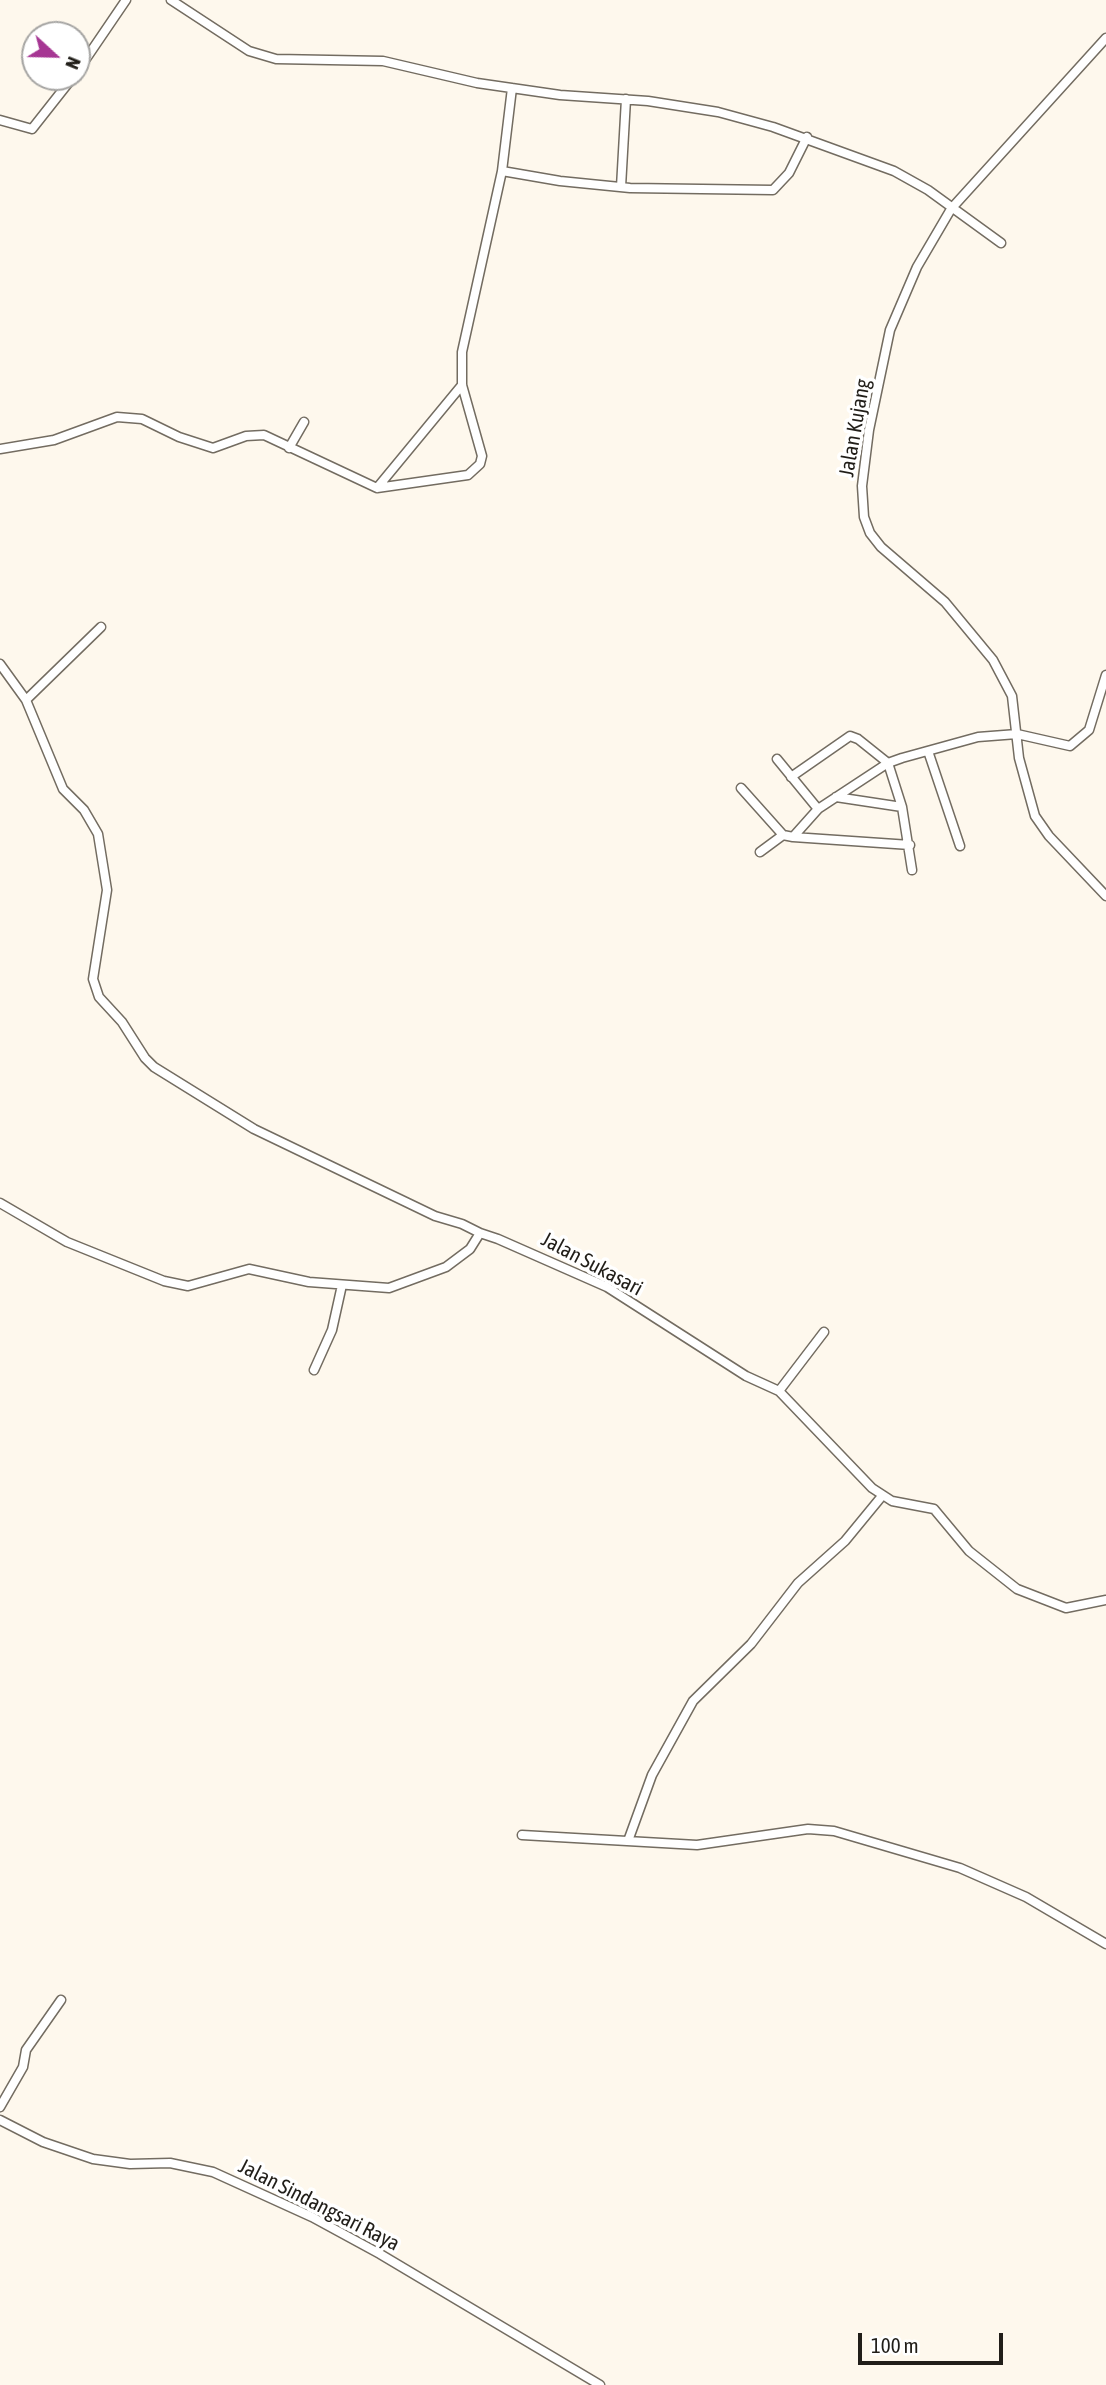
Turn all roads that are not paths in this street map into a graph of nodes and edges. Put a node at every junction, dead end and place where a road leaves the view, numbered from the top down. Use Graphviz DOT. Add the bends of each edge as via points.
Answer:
graph roads {
  1 [pos="125,0"];
  2 [pos="171,0"];
  3 [pos="1106,38"];
  4 [pos="91,51"];
  5 [pos="512,88"];
  6 [pos="62,91"];
  7 [pos="626,99"];
  8 [pos="0,120"];
  9 [pos="807,137"];
  10 [pos="502,171"];
  11 [pos="621,187"];
  12 [pos="951,209"];
  13 [pos="1001,243"];
  14 [pos="462,385"];
  15 [pos="304,422"];
  16 [pos="289,448"];
  17 [pos="0,449"];
  18 [pos="377,488"];
  19 [pos="101,626"];
  20 [pos="0,664"];
  21 [pos="1106,675"];
  22 [pos="26,700"];
  23 [pos="1017,734"];
  24 [pos="928,751"];
  25 [pos="777,759"];
  26 [pos="888,763"];
  27 [pos="791,777"];
  28 [pos="741,788"];
  29 [pos="836,797"];
  30 [pos="902,807"];
  31 [pos="818,809"];
  32 [pos="782,835"];
  33 [pos="793,837"];
  34 [pos="910,845"];
  35 [pos="960,846"];
  36 [pos="760,852"];
  37 [pos="912,870"];
  38 [pos="1106,896"];
  39 [pos="0,1203"];
  40 [pos="480,1233"];
  41 [pos="342,1286"];
  42 [pos="824,1332"];
  43 [pos="314,1370"];
  44 [pos="779,1391"];
  45 [pos="882,1496"];
  46 [pos="1106,1600"];
  47 [pos="522,1835"];
  48 [pos="628,1841"];
  49 [pos="1106,1944"];
  50 [pos="61,2000"];
  51 [pos="0,2107"];
  52 [pos="0,2120"];
  53 [pos="600,2385"];
  1 -- 4 [label="street"];
  2 -- 5 [label="street" via="262,56 383,61"];
  3 -- 12 [label="street, Jalan Kujang"];
  5 -- 7 [label="street"];
  5 -- 10 [label="street"];
  6 -- 8 [label="street" via="32,129"];
  7 -- 9 [label="street" via="718,112"];
  7 -- 11 [label="street"];
  9 -- 11 [label="street" via="783,182 773,190"];
  9 -- 12 [label="street" via="894,171"];
  10 -- 11 [label="street"];
  10 -- 14 [label="street" via="462,352"];
  12 -- 13 [label="street"];
  12 -- 23 [label="street, Jalan Kujang" via="917,267 890,330 864,461 864,517 881,547 945,602 993,660 1012,696"];
  14 -- 18 [label="street"];
  14 -- 18 [label="street" via="480,446 480,464 461,478"];
  15 -- 16 [label="street"];
  16 -- 17 [label="street" via="264,435 213,448 142,418 117,417 54,440"];
  16 -- 18 [label="street"];
  19 -- 22 [label="street"];
  20 -- 22 [label="street, Jalan Sukasari"];
  21 -- 23 [label="street" via="1089,730 1070,746"];
  22 -- 40 [label="street, Jalan Sukasari" via="59,783 93,821 98,834 107,890 93,979 99,997 145,1058 254,1129"];
  23 -- 24 [label="street" via="978,737"];
  23 -- 38 [label="street, Jalan Kujang" via="1035,816"];
  24 -- 26 [label="street"];
  24 -- 35 [label="street"];
  25 -- 27 [label="street"];
  26 -- 27 [label="street" via="849,736"];
  26 -- 29 [label="street"];
  26 -- 30 [label="street"];
  27 -- 31 [label="street"];
  28 -- 32 [label="street"];
  29 -- 30 [label="street"];
  29 -- 31 [label="street"];
  30 -- 34 [label="street"];
  31 -- 33 [label="street"];
  32 -- 33 [label="street"];
  32 -- 36 [label="street"];
  33 -- 34 [label="street"];
  34 -- 37 [label="street"];
  39 -- 41 [label="street" via="66,1242 176,1284 188,1286 249,1269"];
  40 -- 41 [label="street" via="459,1259 425,1276 390,1287"];
  40 -- 44 [label="street, Jalan Sukasari" via="607,1287 746,1376"];
  41 -- 43 [label="street" via="332,1330"];
  42 -- 44 [label="street"];
  44 -- 45 [label="street, Jalan Sukasari"];
  45 -- 46 [label="street, Jalan Sukasari" via="934,1509 969,1551 1017,1589 1066,1608"];
  45 -- 48 [label="street" via="845,1541 789,1593 751,1644 693,1701 652,1775"];
  47 -- 48 [label="street"];
  48 -- 49 [label="street" via="706,1844 808,1829 841,1833 960,1868 1026,1896"];
  50 -- 51 [label="street" via="26,2050 23,2067"];
  52 -- 53 [label="street, Jalan Sindangsari Raya" via="43,2142 93,2159 170,2163 213,2172 380,2254"];
}
